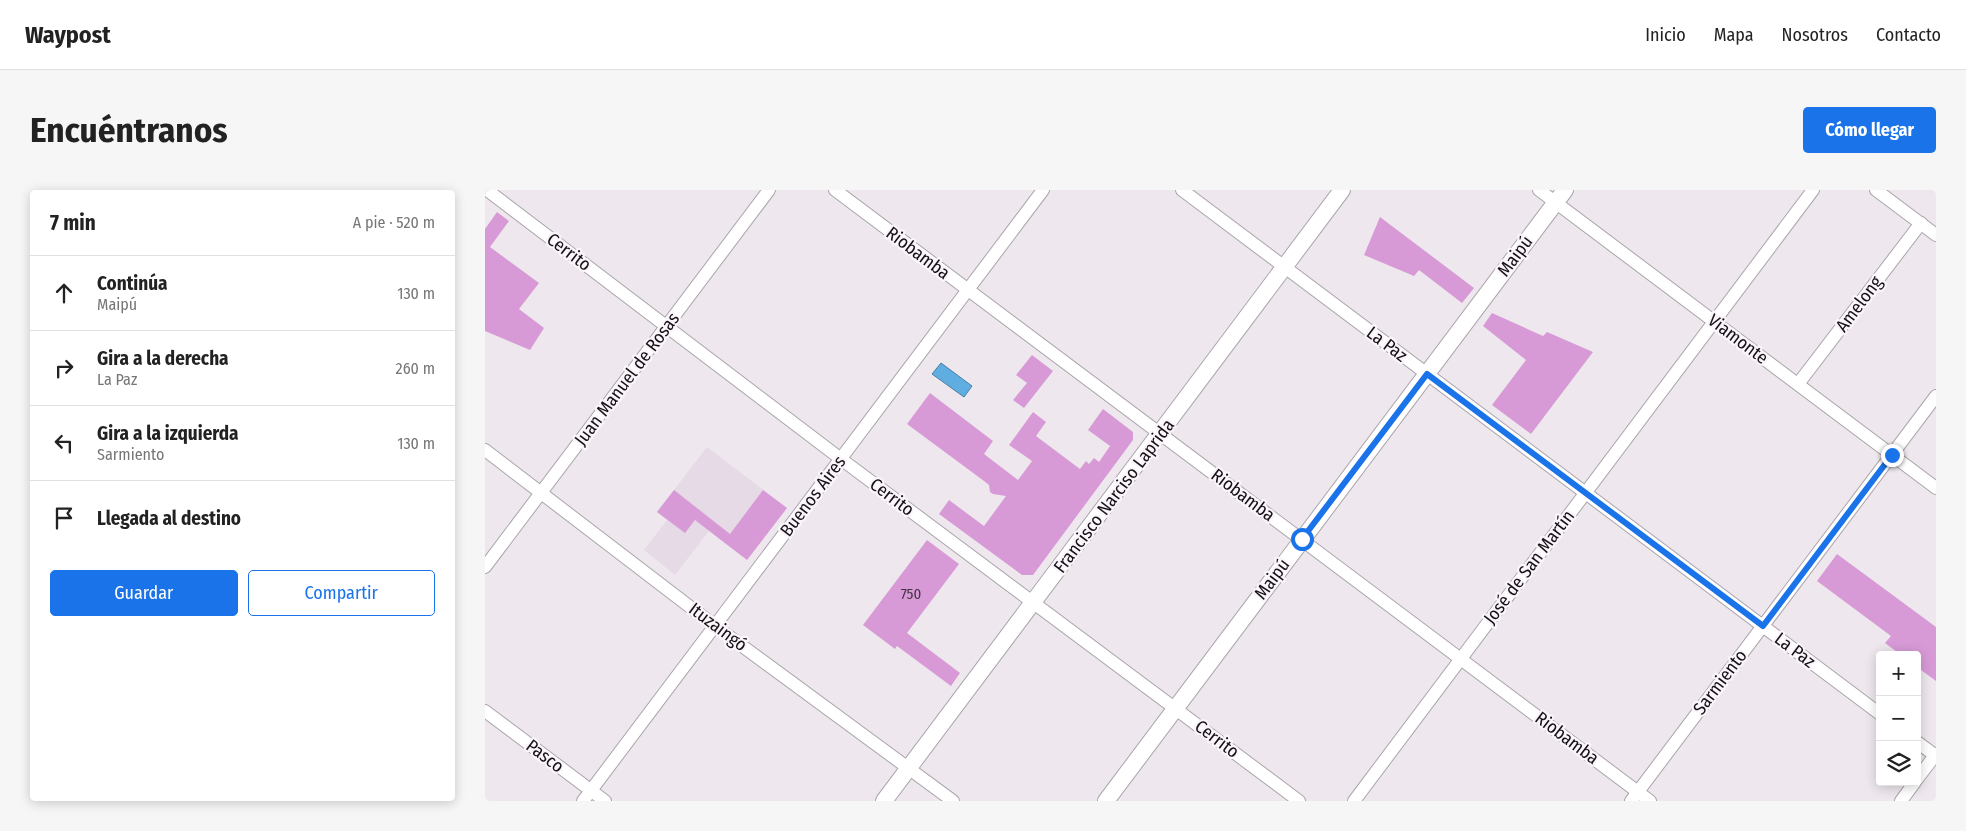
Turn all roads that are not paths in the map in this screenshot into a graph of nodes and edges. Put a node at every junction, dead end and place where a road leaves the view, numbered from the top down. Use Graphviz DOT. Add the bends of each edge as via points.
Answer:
graph roads {
  1 [pos="487,190"];
  2 [pos="769,190"];
  3 [pos="835,190"];
  4 [pos="1043,190"];
  5 [pos="1182,190"];
  6 [pos="1342,190"];
  7 [pos="1539,190"];
  8 [pos="1813,190"];
  9 [pos="1877,190"];
  10 [pos="1560,196"];
  11 [pos="1921,223"];
  12 [pos="1936,235"];
  13 [pos="1285,267"];
  14 [pos="968,290"];
  15 [pos="1714,321"];
  16 [pos="666,327"];
  17 [pos="1427,374"];
  18 [pos="1798,384"];
  19 [pos="1936,396"];
  20 [pos="1161,432"];
  21 [pos="485,450"];
  22 [pos="1892,455"];
  23 [pos="841,459"];
  24 [pos="1936,488"];
  25 [pos="541,493"];
  26 [pos="1585,493"];
  27 [pos="1302,539"];
  28 [pos="485,567"];
  29 [pos="1034,602"];
  30 [pos="715,626"];
  31 [pos="1763,626"];
  32 [pos="1461,659"];
  33 [pos="1176,708"];
  34 [pos="485,711"];
  35 [pos="1876,711"];
  36 [pos="1921,745"];
  37 [pos="1936,755"];
  38 [pos="909,768"];
  39 [pos="1921,774"];
  40 [pos="1912,786"];
  41 [pos="587,796"];
  42 [pos="1634,796"];
  43 [pos="605,801"];
  44 [pos="884,801"];
  45 [pos="953,801"];
  46 [pos="1106,801"];
  47 [pos="1299,801"];
  48 [pos="1354,801"];
  49 [pos="1650,801"];
  50 [pos="1901,801"];
  1 -- 16 [label="street, Cerrito"];
  2 -- 16 [label="street, Juan Manuel de Rosas"];
  3 -- 14 [label="street, Riobamba"];
  4 -- 14 [label="street, Buenos Aires"];
  5 -- 13 [label="street, La Paz"];
  6 -- 13 [label="main road, Francisco Narciso Laprida"];
  7 -- 10 [label="street, Viamonte"];
  8 -- 15 [label="street, José de San Martín"];
  9 -- 11 [label="street"];
  10 -- 15 [label="street, Viamonte"];
  10 -- 17 [label="main road, Maipú"];
  11 -- 12 [label="street"];
  11 -- 18 [label="street, Amelong"];
  13 -- 17 [label="street, La Paz"];
  13 -- 20 [label="main road, Francisco Narciso Laprida"];
  14 -- 20 [label="street, Riobamba"];
  14 -- 23 [label="street, Buenos Aires"];
  15 -- 18 [label="street, Viamonte"];
  15 -- 26 [label="street, José de San Martín"];
  16 -- 23 [label="street, Cerrito"];
  16 -- 25 [label="street, Juan Manuel de Rosas"];
  17 -- 26 [label="street, La Paz"];
  17 -- 27 [label="main road, Maipú"];
  18 -- 22 [label="street, Viamonte"];
  19 -- 22 [label="street, Sarmiento"];
  20 -- 27 [label="street, Riobamba"];
  20 -- 29 [label="main road, Francisco Narciso Laprida"];
  21 -- 25 [label="street, Ituzaingó"];
  22 -- 24 [label="street, Viamonte"];
  22 -- 31 [label="street, Sarmiento"];
  23 -- 29 [label="street, Cerrito"];
  23 -- 30 [label="street, Buenos Aires"];
  25 -- 28 [label="street, Juan Manuel de Rosas"];
  25 -- 30 [label="street, Ituzaingó"];
  26 -- 31 [label="street, La Paz"];
  26 -- 32 [label="street, José de San Martín"];
  27 -- 32 [label="street, Riobamba"];
  27 -- 33 [label="main road, Maipú"];
  29 -- 33 [label="street, Cerrito"];
  29 -- 38 [label="main road, Francisco Narciso Laprida"];
  30 -- 38 [label="street, Ituzaingó"];
  30 -- 41 [label="street, Buenos Aires"];
  31 -- 35 [label="street, La Paz"];
  31 -- 42 [label="street, Sarmiento"];
  32 -- 42 [label="street, Riobamba"];
  32 -- 48 [label="street, José de San Martín"];
  33 -- 46 [label="main road, Maipú"];
  33 -- 47 [label="street, Cerrito"];
  34 -- 41 [label="street, Pasco"];
  36 -- 37 [label="street"];
  37 -- 39 [label="street"];
  38 -- 44 [label="main road, Francisco Narciso Laprida"];
  38 -- 45 [label="street, Ituzaingó"];
  40 -- 50 [label="street"];
  41 -- 43 [label="street, Pasco"];
  42 -- 49 [label="street, Riobamba"];
}
